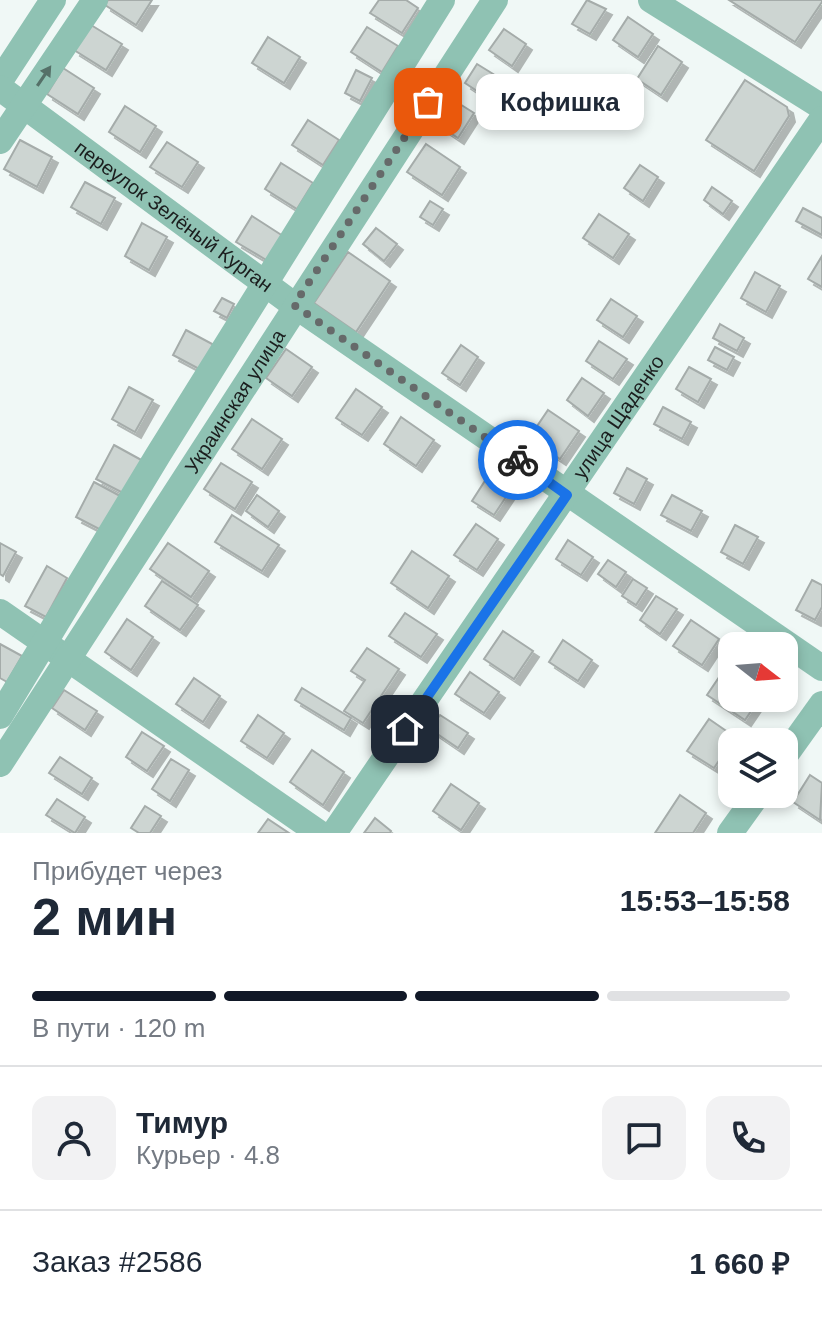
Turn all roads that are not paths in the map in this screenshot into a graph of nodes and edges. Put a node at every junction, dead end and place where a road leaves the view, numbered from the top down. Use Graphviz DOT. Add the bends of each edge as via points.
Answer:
graph roads {
  1 [pos="53,0"];
  2 [pos="95,0"];
  3 [pos="442,0"];
  4 [pos="495,0"];
  5 [pos="651,0"];
  6 [pos="0,81"];
  7 [pos="0,88"];
  8 [pos="25,105"];
  9 [pos="822,107"];
  10 [pos="822,119"];
  11 [pos="0,141"];
  12 [pos="267,285"];
  13 [pos="294,305"];
  14 [pos="567,495"];
  15 [pos="0,612"];
  16 [pos="44,643"];
  17 [pos="67,658"];
  18 [pos="822,668"];
  19 [pos="822,704"];
  20 [pos="0,716"];
  21 [pos="798,737"];
  22 [pos="0,764"];
  23 [pos="748,808"];
  24 [pos="319,833"];
  25 [pos="334,833"];
  26 [pos="730,833"];
  1 -- 6 [label="street"];
  8 -- 2 [label="street, one-way"];
  3 -- 12 [label="street, Украинская улица"];
  4 -- 13 [label="street, Украинская улица"];
  5 -- 9 [label="street"];
  7 -- 8 [label="street, переулок Зелёный Курган"];
  8 -- 11 [label="street"];
  8 -- 12 [label="street, переулок Зелёный Курган"];
  10 -- 14 [label="street, улица Щаденко"];
  12 -- 13 [label="street, переулок Зелёный Курган"];
  12 -- 16 [label="street, Украинская улица"];
  13 -- 14 [label="street, переулок Зелёный Курган"];
  13 -- 17 [label="street, Украинская улица"];
  14 -- 18 [label="street, переулок Зелёный Курган"];
  14 -- 25 [label="street, улица Щаденко"];
  15 -- 16 [label="street"];
  16 -- 17 [label="street"];
  16 -- 20 [label="street, Украинская улица"];
  17 -- 22 [label="street, Украинская улица"];
  17 -- 24 [label="street"];
  19 -- 21 [label="street"];
  23 -- 26 [label="street"];
}
